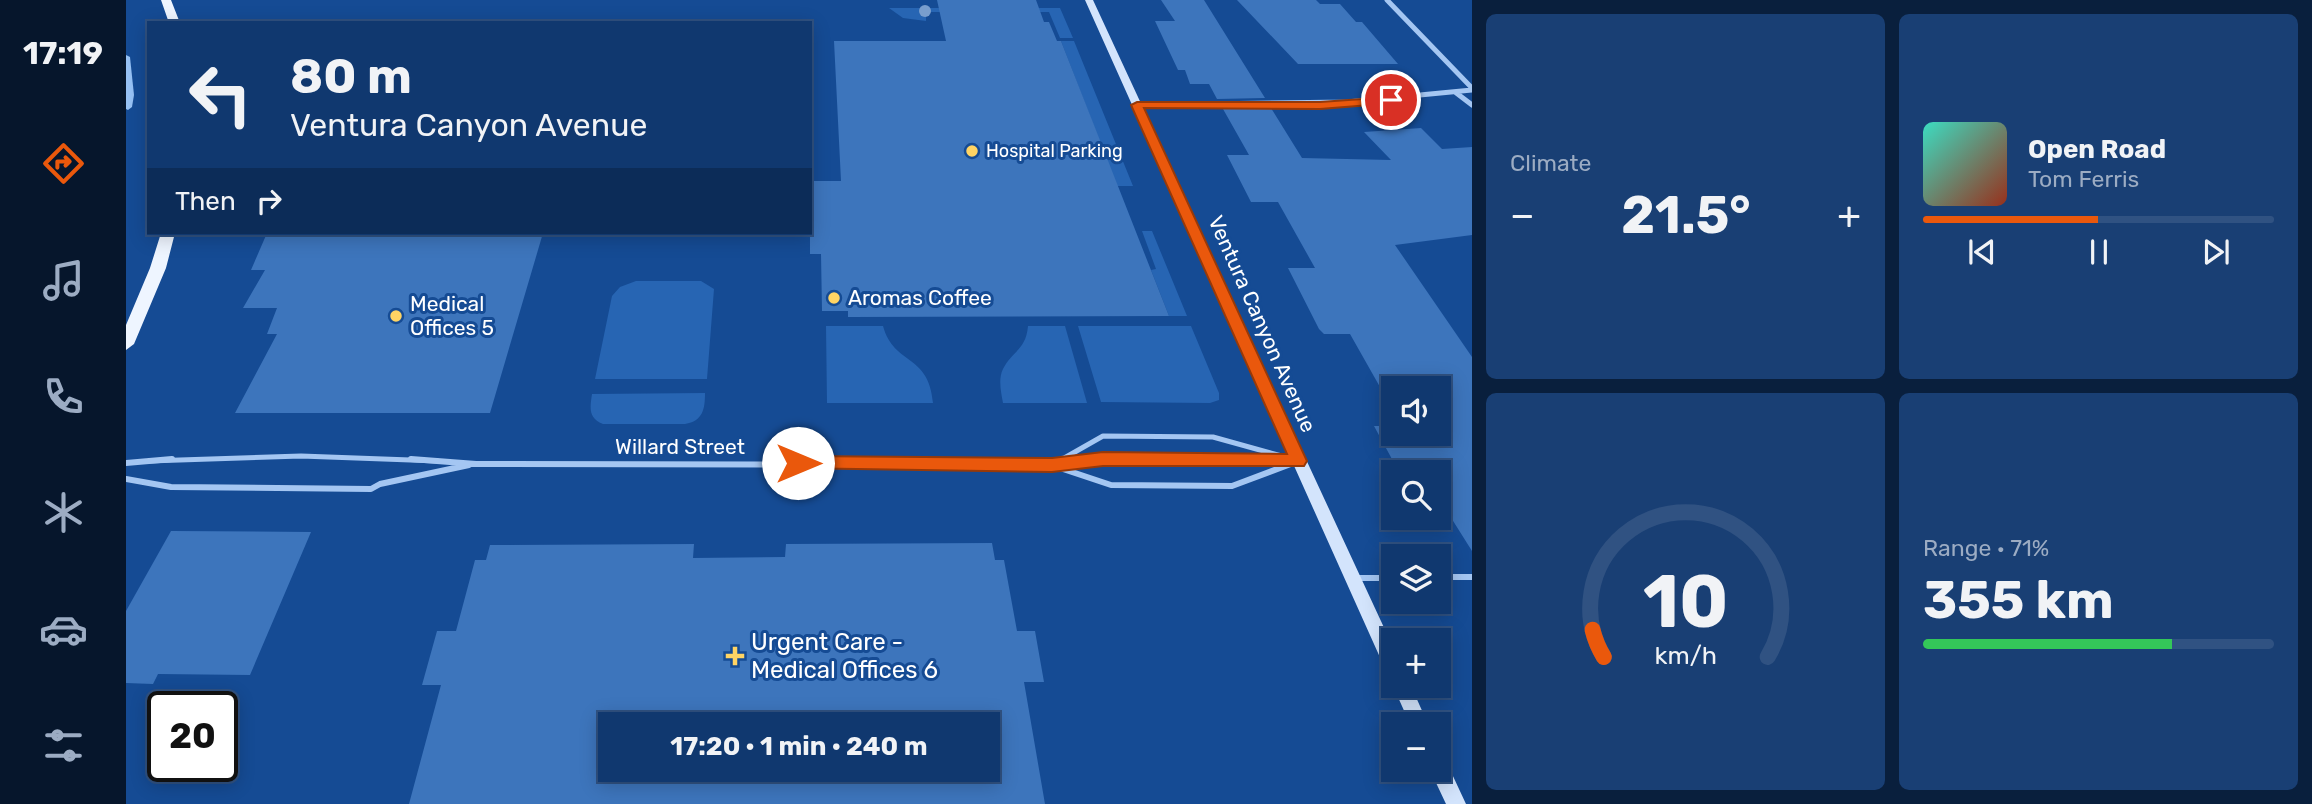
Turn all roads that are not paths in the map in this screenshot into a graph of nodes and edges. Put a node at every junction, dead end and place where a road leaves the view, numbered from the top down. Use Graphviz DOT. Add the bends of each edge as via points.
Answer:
graph roads {
  1 [pos="166,0"];
  2 [pos="1089,0"];
  3 [pos="1387,0"];
  4 [pos="174,21"];
  5 [pos="1472,89"];
  6 [pos="1455,92"];
  7 [pos="1137,105"];
  8 [pos="1472,105"];
  9 [pos="167,235"];
  10 [pos="126,344"];
  11 [pos="1298,461"];
  12 [pos="126,463"];
  13 [pos="476,464"];
  14 [pos="1052,465"];
  15 [pos="126,479"];
  16 [pos="1451,577"];
  17 [pos="1472,577"];
  18 [pos="1352,578"];
  19 [pos="1381,578"];
  20 [pos="1381,641"];
  21 [pos="1446,782"];
  22 [pos="1456,804"];
  1 -- 4 [label="main road"];
  2 -- 7 [label="street, Ventura Canyon Avenue"];
  3 -- 5 [label="street"];
  5 -- 6 [label="street"];
  6 -- 7 [label="street" via="1320,106"];
  6 -- 8 [label="street"];
  7 -- 11 [label="street, Ventura Canyon Avenue"];
  9 -- 10 [label="main road"];
  11 -- 14 [label="lane, Willard Street" via="1103,459"];
  11 -- 14 [label="lane, Willard Street" via="1232,486 1111,485"];
  11 -- 14 [label="lane, Willard Street" via="1213,437 1103,436"];
  11 -- 18 [label="street, Ventura Canyon Avenue"];
  12 -- 13 [label="lane, Willard Street" via="186,458 400,457"];
  13 -- 14 [label="lane, Willard Street"];
  13 -- 15 [label="lane, Willard Street" via="371,489 171,487"];
  16 -- 17 [label="lane"];
  18 -- 19 [label="lane"];
  18 -- 20 [label="street, Ventura Canyon Avenue"];
  21 -- 22 [label="street"];
}
